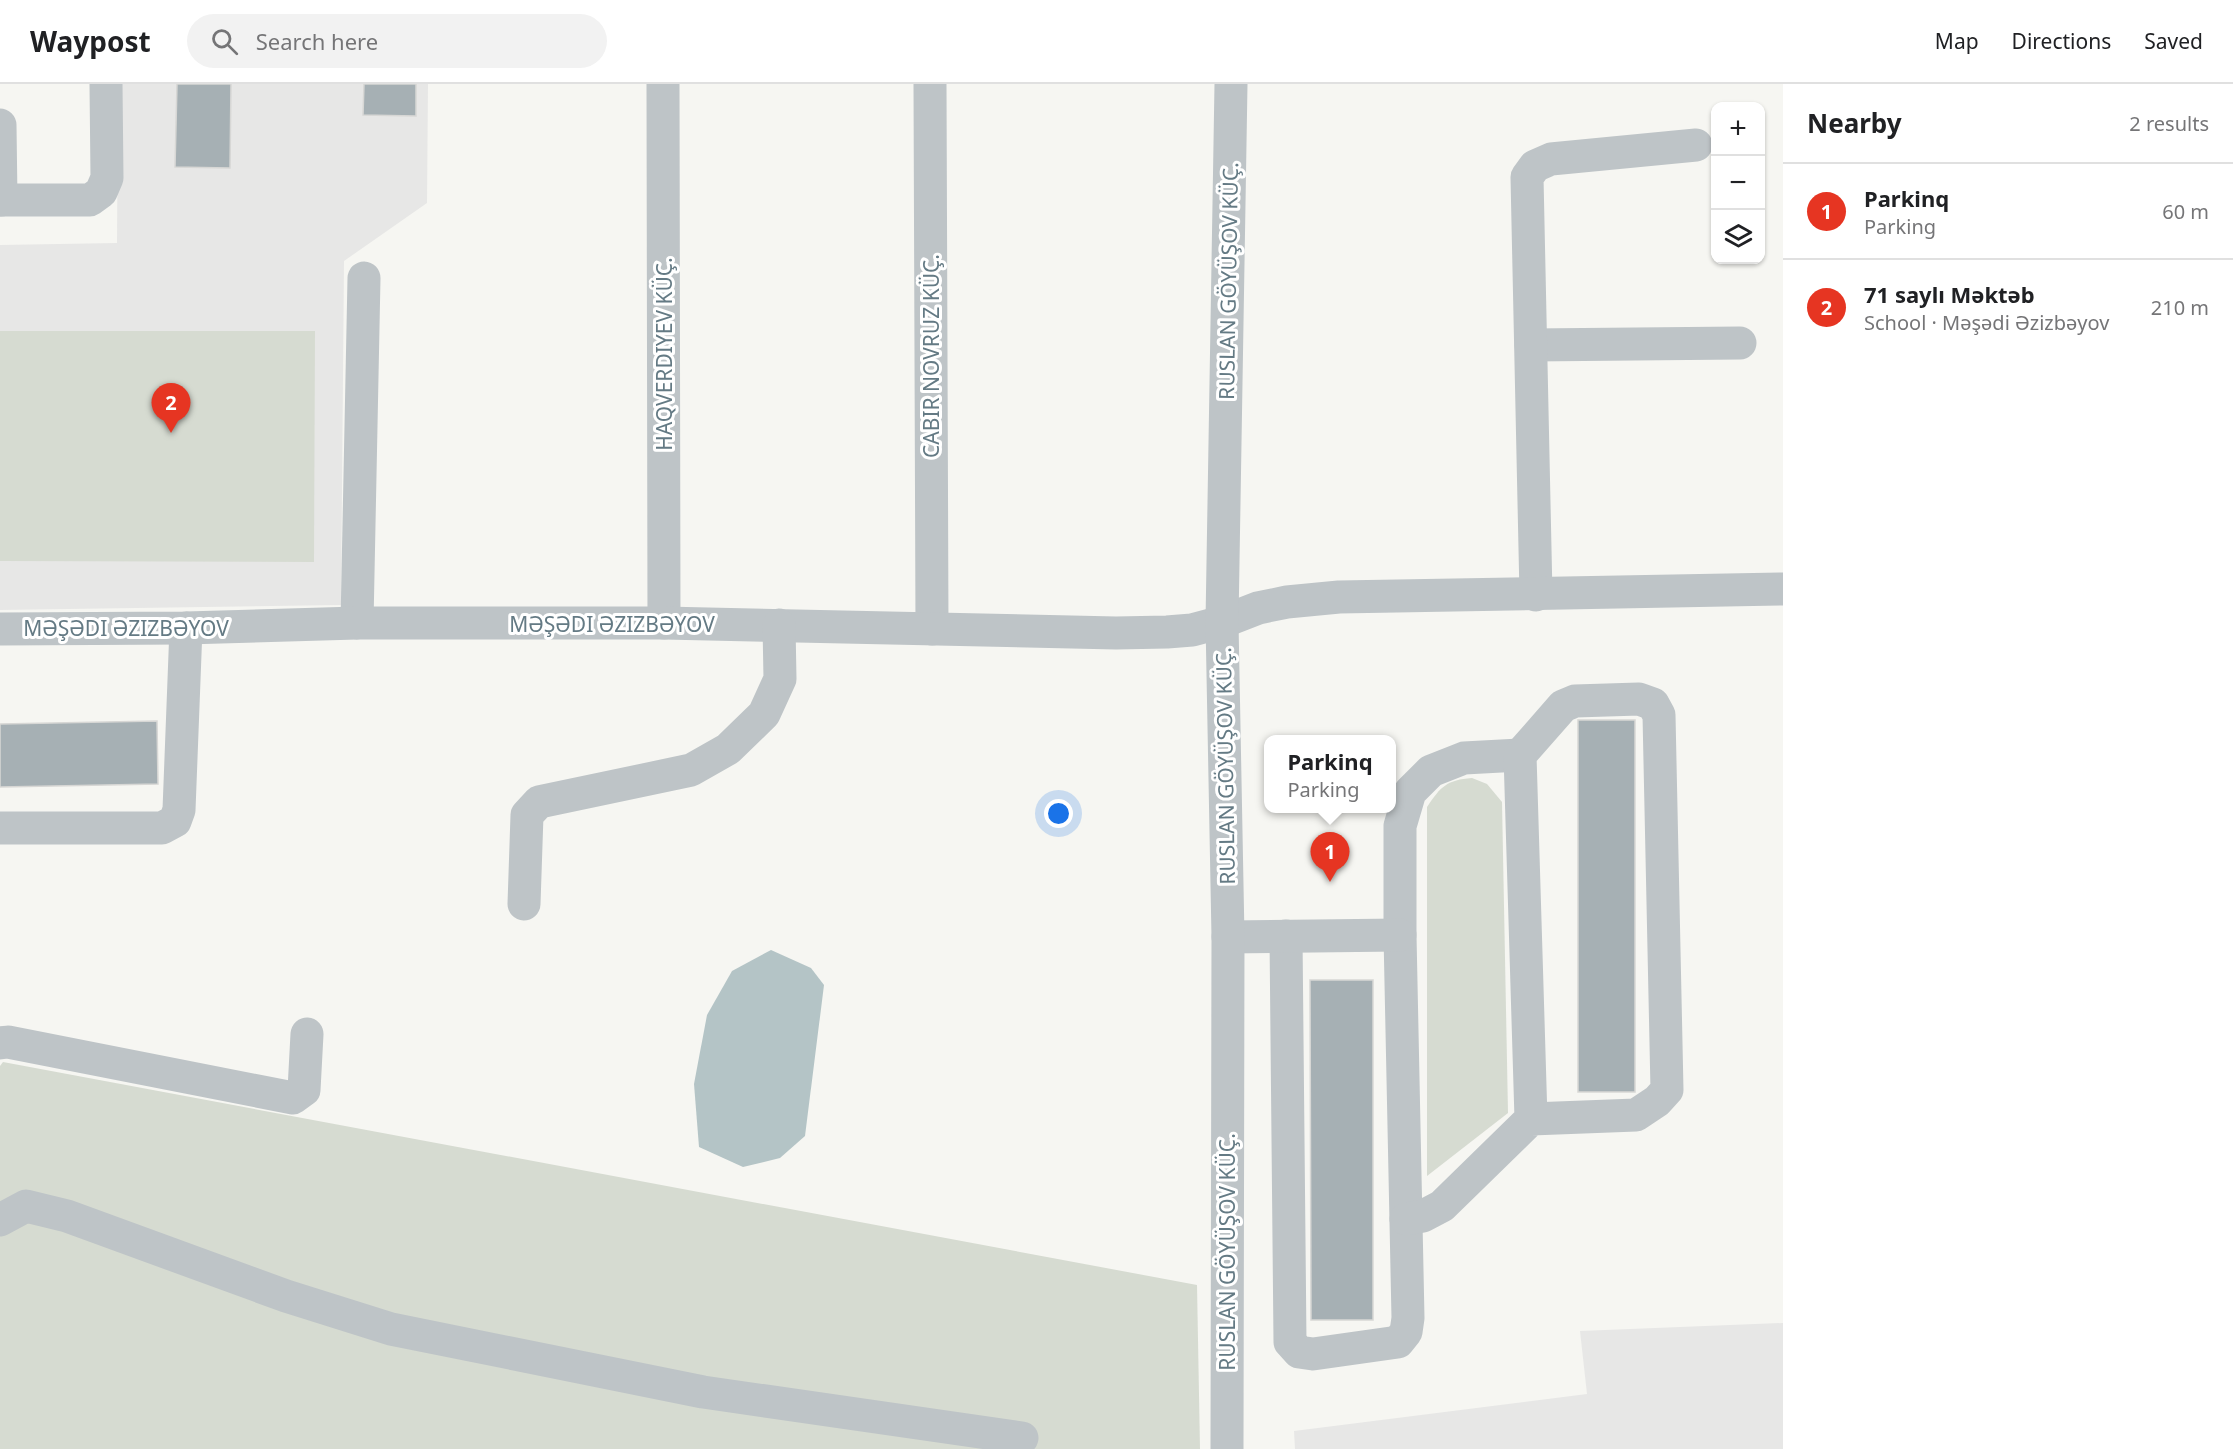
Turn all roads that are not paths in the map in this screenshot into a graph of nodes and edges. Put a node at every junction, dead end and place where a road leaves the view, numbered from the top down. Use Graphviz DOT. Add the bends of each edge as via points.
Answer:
graph roads {
  1 [pos="106,84"];
  2 [pos="663,84"];
  3 [pos="930,84"];
  4 [pos="1231,84"];
  5 [pos="0,125"];
  6 [pos="1696,145"];
  7 [pos="0,200"];
  8 [pos="364,278"];
  9 [pos="1740,343"];
  10 [pos="1531,345"];
  11 [pos="1783,589"];
  12 [pos="1536,595"];
  13 [pos="1222,622"];
  14 [pos="357,623"];
  15 [pos="664,623"];
  16 [pos="779,625"];
  17 [pos="186,628"];
  18 [pos="932,628"];
  19 [pos="0,629"];
  20 [pos="1520,755"];
  21 [pos="0,828"];
  22 [pos="524,904"];
  23 [pos="1400,935"];
  24 [pos="1286,936"];
  25 [pos="1228,937"];
  26 [pos="307,1034"];
  27 [pos="0,1043"];
  28 [pos="1531,1119"];
  29 [pos="1406,1219"];
  30 [pos="0,1220"];
  31 [pos="1022,1438"];
  32 [pos="1227,1449"];
  1 -- 7 [label="street" via="107,178 101,192 90,200"];
  2 -- 15 [label="street, HAQVERDIYEV KÜÇ."];
  3 -- 18 [label="street, CABIR NOVRUZ KÜÇ."];
  4 -- 13 [label="street, RUSLAN GÖYÜŞOV KÜÇ."];
  5 -- 7 [label="street"];
  6 -- 10 [label="street" via="1551,159 1535,166 1527,177"];
  8 -- 14 [label="street"];
  9 -- 10 [label="street"];
  10 -- 12 [label="street"];
  11 -- 12 [label="street, MƏŞƏDI ƏZIZBƏYOV"];
  12 -- 13 [label="street, MƏŞƏDI ƏZIZBƏYOV" via="1328,598 1287,602"];
  13 -- 18 [label="street, MƏŞƏDI ƏZIZBƏYOV" via="1192,630 1116,633"];
  13 -- 25 [label="street, RUSLAN GÖYÜŞOV KÜÇ."];
  14 -- 15 [label="street, MƏŞƏDI ƏZIZBƏYOV"];
  14 -- 17 [label="street, MƏŞƏDI ƏZIZBƏYOV"];
  15 -- 16 [label="street, MƏŞƏDI ƏZIZBƏYOV"];
  16 -- 18 [label="street, MƏŞƏDI ƏZIZBƏYOV"];
  16 -- 22 [label="street" via="780,679 764,714 728,749 691,770 539,802 527,815"];
  17 -- 19 [label="street, MƏŞƏDI ƏZIZBƏYOV"];
  17 -- 21 [label="street" via="179,810 175,821 162,828"];
  20 -- 23 [label="street" via="1464,758 1431,771 1410,792 1400,826"];
  20 -- 28 [label="street"];
  20 -- 28 [label="street" via="1563,706 1575,701 1639,699 1653,704 1659,715 1667,1090 1636,1115"];
  23 -- 24 [label="street"];
  23 -- 29 [label="street"];
  24 -- 25 [label="street"];
  24 -- 29 [label="street" via="1290,1342 1299,1352 1312,1354 1398,1342 1407,1332"];
  25 -- 32 [label="street, RUSLAN GÖYÜŞOV KÜÇ."];
  26 -- 27 [label="street" via="303,1090 294,1098"];
  28 -- 29 [label="street" via="1442,1206"];
  30 -- 31 [label="street" via="26,1206 67,1216 286,1296 391,1329 703,1392"];
}
